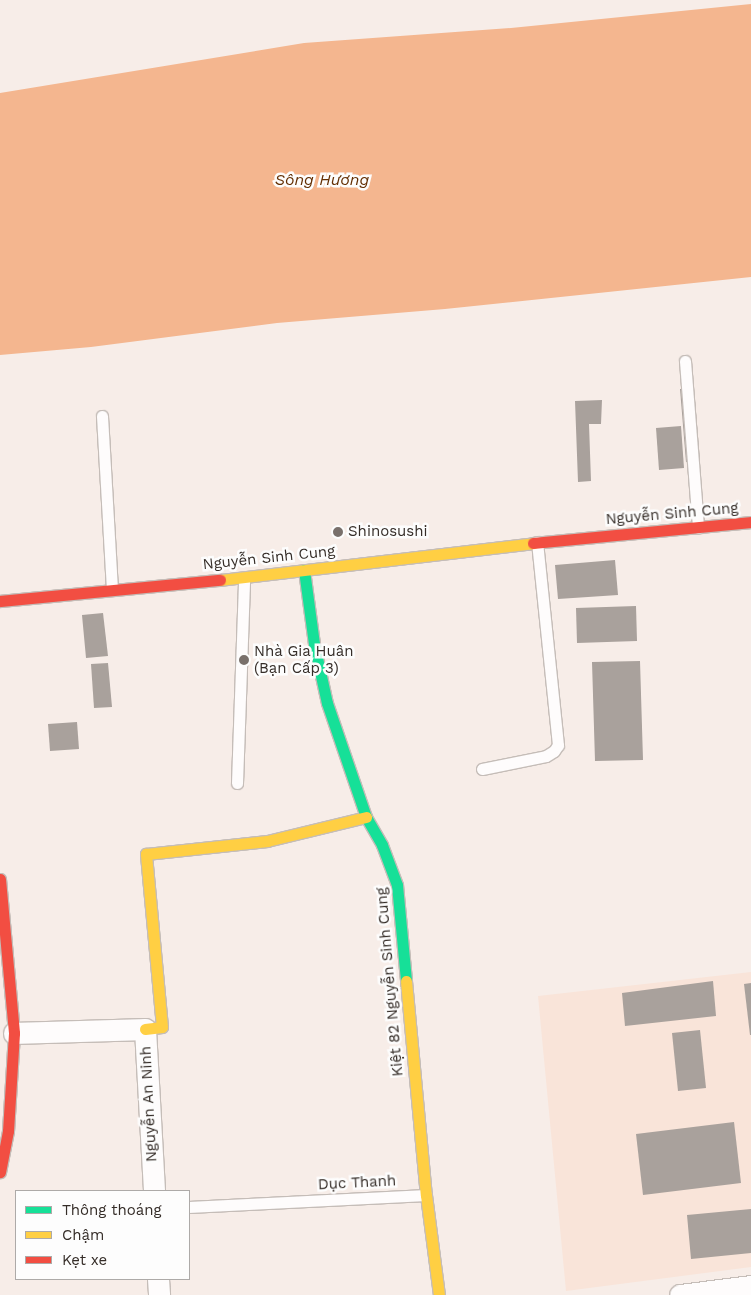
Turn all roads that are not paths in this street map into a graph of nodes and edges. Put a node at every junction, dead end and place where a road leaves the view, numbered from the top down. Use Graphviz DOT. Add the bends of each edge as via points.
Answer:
graph roads {
  1 [pos="685,361"];
  2 [pos="102,416"];
  3 [pos="751,522"];
  4 [pos="698,527"];
  5 [pos="537,542"];
  6 [pos="304,570"];
  7 [pos="244,578"];
  8 [pos="112,589"];
  9 [pos="0,601"];
  10 [pos="482,769"];
  11 [pos="236,783"];
  12 [pos="366,817"];
  13 [pos="0,879"];
  14 [pos="145,1028"];
  15 [pos="14,1033"];
  16 [pos="0,1172"];
  17 [pos="154,1190"];
  18 [pos="426,1195"];
  19 [pos="190,1207"];
  20 [pos="158,1280"];
  21 [pos="751,1286"];
  22 [pos="159,1295"];
  23 [pos="439,1295"];
  24 [pos="680,1295"];
  1 -- 4 [label="lane"];
  2 -- 8 [label="lane"];
  3 -- 4 [label="street, Nguyễn Sinh Cung"];
  4 -- 5 [label="street, Nguyễn Sinh Cung"];
  5 -- 6 [label="street, Nguyễn Sinh Cung"];
  5 -- 10 [label="lane" via="558,745 546,756"];
  6 -- 7 [label="street, Nguyễn Sinh Cung"];
  6 -- 12 [label="street, Kiệt 82 Nguyễn Sinh Cung" via="314,644 327,703"];
  7 -- 8 [label="street, Nguyễn Sinh Cung"];
  7 -- 11 [label="lane"];
  8 -- 9 [label="street, Nguyễn Sinh Cung"];
  12 -- 14 [label="street" via="266,841 146,854 162,1028"];
  12 -- 18 [label="street, Kiệt 82 Nguyễn Sinh Cung" via="391,865 400,902"];
  13 -- 15 [label="street"];
  14 -- 15 [label="street, Nguyễn An Ninh"];
  14 -- 17 [label="street, Nguyễn An Ninh"];
  15 -- 16 [label="street" via="8,1132"];
  18 -- 19 [label="lane, Dục Thanh"];
  18 -- 23 [label="street"];
  20 -- 22 [label="street"];
  21 -- 24 [label="street"];
}
